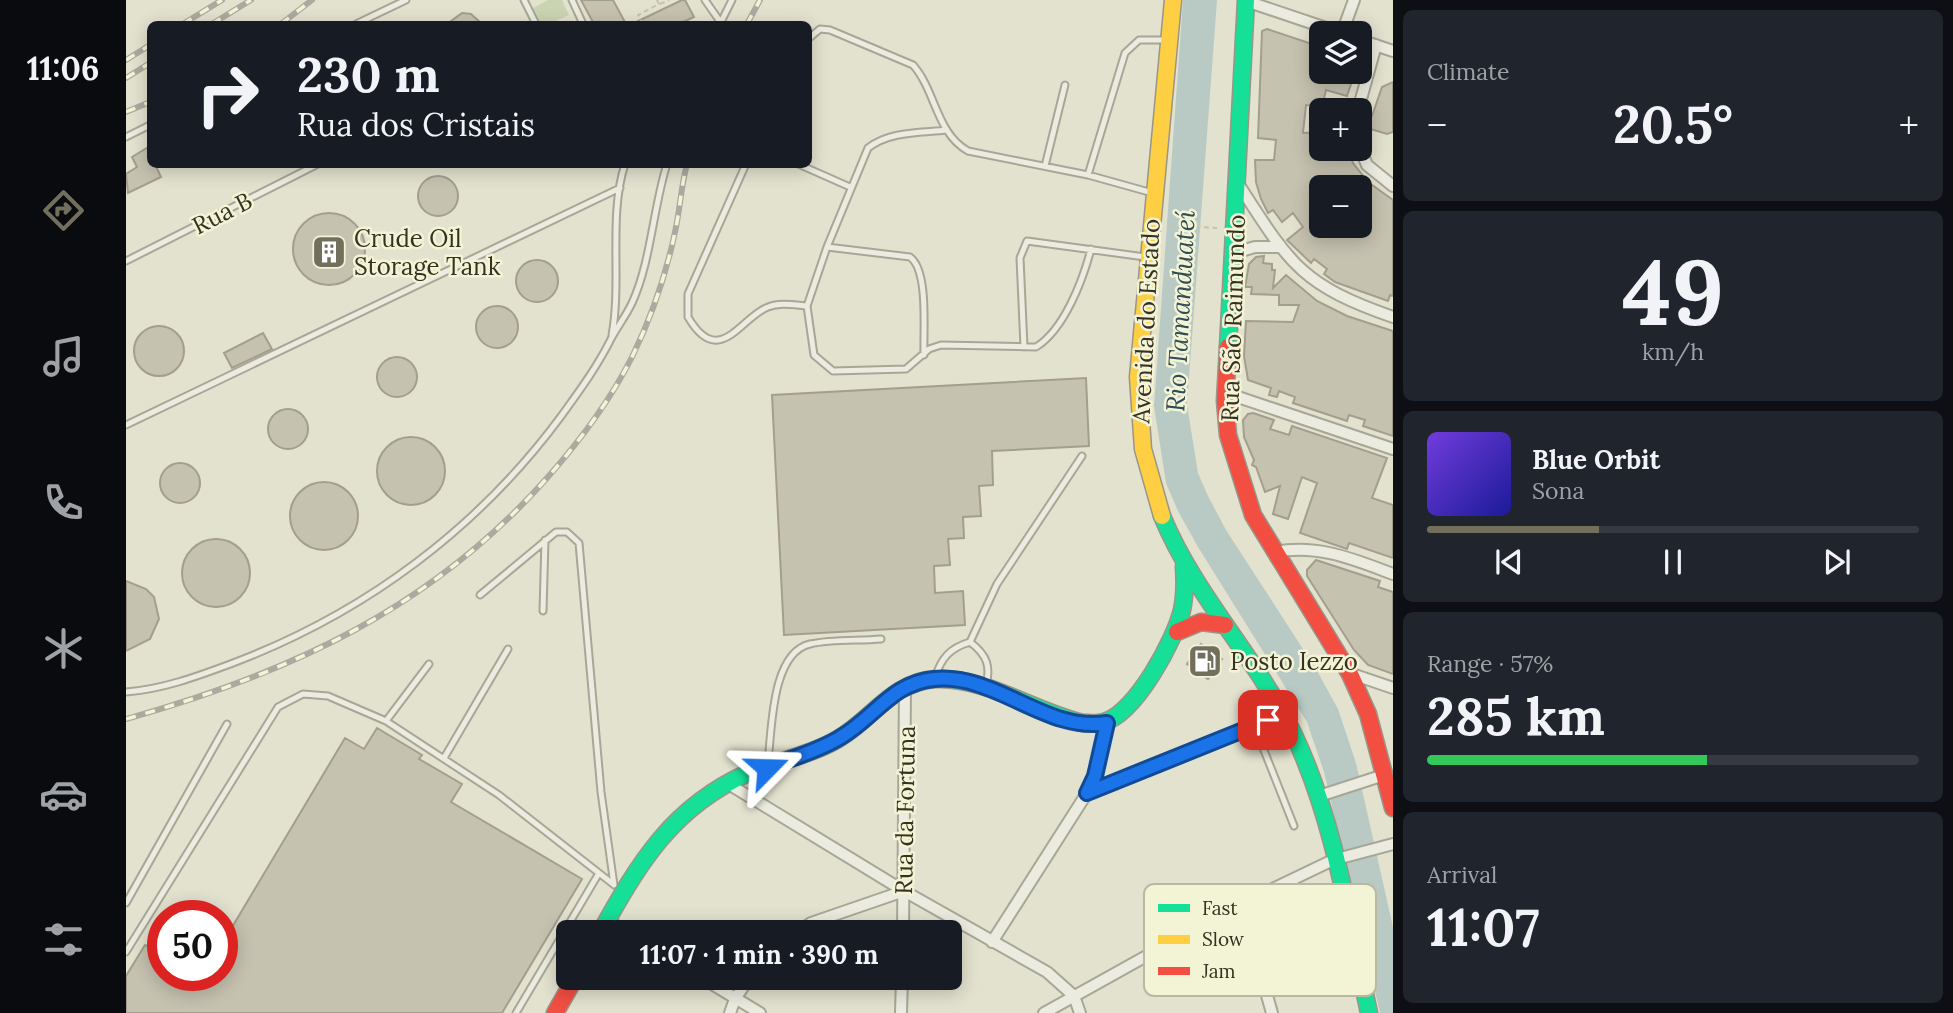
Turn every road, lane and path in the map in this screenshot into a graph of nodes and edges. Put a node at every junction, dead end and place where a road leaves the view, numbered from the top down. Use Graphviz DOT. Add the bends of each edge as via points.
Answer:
graph roads {
  1 [pos="406,0"];
  2 [pos="524,0"];
  3 [pos="572,0"];
  4 [pos="657,0"];
  5 [pos="669,0"];
  6 [pos="705,0"];
  7 [pos="732,0"];
  8 [pos="1173,0"];
  9 [pos="1354,0"];
  10 [pos="1246,1"];
  11 [pos="659,4"];
  12 [pos="362,21"];
  13 [pos="534,21"];
  14 [pos="582,21"];
  15 [pos="641,21"];
  16 [pos="718,21"];
  17 [pos="722,21"];
  18 [pos="1346,21"];
  19 [pos="1309,22"];
  20 [pos="812,36"];
  21 [pos="1169,41"];
  22 [pos="1372,44"];
  23 [pos="1376,45"];
  24 [pos="1393,51"];
  25 [pos="1065,85"];
  26 [pos="1361,98"];
  27 [pos="147,126"];
  28 [pos="947,130"];
  29 [pos="126,137"];
  30 [pos="1365,161"];
  31 [pos="1045,166"];
  32 [pos="310,168"];
  33 [pos="624,168"];
  34 [pos="666,168"];
  35 [pos="744,168"];
  36 [pos="807,168"];
  37 [pos="1088,175"];
  38 [pos="1238,184"];
  39 [pos="850,187"];
  40 [pos="1393,187"];
  41 [pos="620,188"];
  42 [pos="1154,192"];
  43 [pos="1166,225"];
  44 [pos="1208,228"];
  45 [pos="827,247"];
  46 [pos="1279,247"];
  47 [pos="1091,249"];
  48 [pos="1234,253"];
  49 [pos="1148,258"];
  50 [pos="126,261"];
  51 [pos="807,306"];
  52 [pos="1393,317"];
  53 [pos="611,338"];
  54 [pos="1024,347"];
  55 [pos="924,355"];
  56 [pos="1226,393"];
  57 [pos="126,425"];
  58 [pos="1393,449"];
  59 [pos="1082,456"];
  60 [pos="545,540"];
  61 [pos="1275,552"];
  62 [pos="1183,562"];
  63 [pos="1393,573"];
  64 [pos="480,595"];
  65 [pos="543,611"];
  66 [pos="1225,625"];
  67 [pos="1177,632"];
  68 [pos="881,639"];
  69 [pos="970,642"];
  70 [pos="508,649"];
  71 [pos="429,664"];
  72 [pos="1350,674"];
  73 [pos="935,679"];
  74 [pos="986,686"];
  75 [pos="905,687"];
  76 [pos="1393,688"];
  77 [pos="126,692"];
  78 [pos="1282,714"];
  79 [pos="386,720"];
  80 [pos="1107,723"];
  81 [pos="227,724"];
  82 [pos="1254,725"];
  83 [pos="444,758"];
  84 [pos="767,768"];
  85 [pos="1390,774"];
  86 [pos="727,783"];
  87 [pos="1087,793"];
  88 [pos="1322,795"];
  89 [pos="1393,808"];
  90 [pos="1294,826"];
  91 [pos="1393,844"];
  92 [pos="1338,858"];
  93 [pos="599,873"];
  94 [pos="1284,884"];
  95 [pos="1343,884"];
  96 [pos="619,888"];
  97 [pos="904,891"];
  98 [pos="126,903"];
  99 [pos="606,920"];
  100 [pos="820,920"];
  101 [pos="903,920"];
  102 [pos="992,942"];
  103 [pos="126,952"];
  104 [pos="1144,957"];
  105 [pos="568,990"];
  106 [pos="721,990"];
  107 [pos="741,990"];
  108 [pos="902,990"];
  109 [pos="1074,996"];
  110 [pos="1267,996"];
  111 [pos="735,999"];
  112 [pos="516,1013"];
  113 [pos="555,1013"];
  114 [pos="730,1013"];
  115 [pos="760,1013"];
  116 [pos="901,1013"];
  117 [pos="1044,1013"];
  118 [pos="1080,1013"];
  119 [pos="1272,1013"];
  1 -- 12 [label="lane"];
  2 -- 13 [label="lane"];
  3 -- 14 [label="lane"];
  4 -- 11 [label="path"];
  5 -- 11 [label="path"];
  6 -- 16 [label="lane"];
  7 -- 17 [label="lane"];
  8 -- 21 [label="main road, Avenida do Estado"];
  9 -- 18 [label="street"];
  10 -- 19 [label="street"];
  10 -- 38 [label="main road, Rua São Raimundo"];
  11 -- 15 [label="path" via="638,15"];
  20 -- 28 [label="lane" via="820,29 830,30 906,60 919,71"];
  21 -- 37 [label="lane" via="1139,40 1125,53"];
  21 -- 42 [label="main road, Avenida do Estado"];
  22 -- 23 [label="street"];
  23 -- 24 [label="street"];
  23 -- 26 [label="street"];
  25 -- 31 [label="lane"];
  27 -- 29 [label="lane"];
  28 -- 31 [label="lane" via="968,151"];
  28 -- 39 [label="lane" via="878,141 869,148"];
  30 -- 40 [label="street"];
  31 -- 37 [label="lane"];
  32 -- 50 [label="lane, Rua B"];
  33 -- 41 [label="lane"];
  34 -- 53 [label="lane" via="633,301"];
  35 -- 51 [label="lane" via="688,294 688,317 703,334 718,339 733,336 772,305"];
  36 -- 39 [label="lane"];
  37 -- 42 [label="lane"];
  38 -- 46 [label="street"];
  38 -- 48 [label="main road, Rua São Raimundo"];
  39 -- 45 [label="lane"];
  41 -- 53 [label="lane"];
  41 -- 57 [label="lane"];
  42 -- 49 [label="main road, Avenida do Estado"];
  43 -- 44 [label="path"];
  45 -- 51 [label="lane"];
  45 -- 55 [label="lane" via="903,254 915,260 922,280"];
  46 -- 48 [label="street"];
  46 -- 52 [label="street" via="1317,285"];
  47 -- 49 [label="lane"];
  47 -- 54 [label="lane" via="1079,289 1056,324 1043,342"];
  47 -- 54 [label="lane" via="1035,240 1023,244"];
  48 -- 56 [label="main road, Rua São Raimundo"];
  49 -- 62 [label="main road, Avenida do Estado" via="1138,377 1139,434 1150,484"];
  51 -- 55 [label="lane" via="814,355 833,371 906,369"];
  53 -- 77 [label="lane" via="594,371 522,466 428,555 320,626 182,682"];
  54 -- 55 [label="lane" via="941,345"];
  56 -- 58 [label="street"];
  56 -- 61 [label="main road, Rua São Raimundo" via="1228,435 1241,483"];
  59 -- 69 [label="lane" via="997,584"];
  60 -- 64 [label="lane"];
  60 -- 65 [label="lane"];
  60 -- 96 [label="lane" via="555,532 567,532 579,543 601,792"];
  61 -- 63 [label="street" via="1303,548 1331,552"];
  61 -- 72 [label="main road, Rua São Raimundo"];
  62 -- 66 [label="main road, Avenida do Estado"];
  62 -- 67 [label="main road" via="1185,599"];
  66 -- 67 [label="main road" via="1201,622"];
  66 -- 78 [label="main road, Avenida do Estado"];
  67 -- 80 [label="main road" via="1132,703"];
  68 -- 84 [label="lane" via="808,645 789,658 780,676"];
  69 -- 73 [label="lane" via="947,654"];
  69 -- 74 [label="lane" via="982,650 988,662"];
  70 -- 83 [label="lane"];
  71 -- 79 [label="lane"];
  72 -- 76 [label="street"];
  72 -- 85 [label="main road, Rua São Raimundo"];
  73 -- 74 [label="main road"];
  73 -- 75 [label="main road"];
  74 -- 80 [label="main road" via="1072,723"];
  75 -- 84 [label="main road" via="837,740"];
  75 -- 97 [label="street, Rua da Fortuna"];
  78 -- 82 [label="street"];
  78 -- 88 [label="main road, Avenida do Estado"];
  79 -- 83 [label="lane"];
  79 -- 103 [label="lane" via="328,696 303,694 278,707"];
  80 -- 87 [label="street"];
  81 -- 98 [label="lane"];
  82 -- 87 [label="street"];
  82 -- 90 [label="lane"];
  83 -- 93 [label="lane"];
  84 -- 86 [label="main road"];
  85 -- 88 [label="street"];
  85 -- 89 [label="main road, Rua São Raimundo"];
  86 -- 96 [label="main road" via="698,800 671,825"];
  86 -- 97 [label="street"];
  87 -- 102 [label="street"];
  88 -- 92 [label="main road, Avenida do Estado"];
  91 -- 92 [label="street"];
  92 -- 94 [label="street"];
  92 -- 95 [label="main road, Avenida do Estado"];
  93 -- 96 [label="lane"];
  93 -- 112 [label="lane"];
  96 -- 99 [label="main road"];
  97 -- 100 [label="street"];
  97 -- 101 [label="street, Rua da Fortuna"];
  97 -- 102 [label="street"];
  102 -- 109 [label="street" via="1047,972"];
  104 -- 109 [label="street"];
  105 -- 113 [label="main road"];
  106 -- 111 [label="street"];
  107 -- 111 [label="street"];
  108 -- 116 [label="street"];
  109 -- 117 [label="street"];
  109 -- 118 [label="street"];
  110 -- 119 [label="street"];
  111 -- 114 [label="street"];
  111 -- 115 [label="street"];
}
